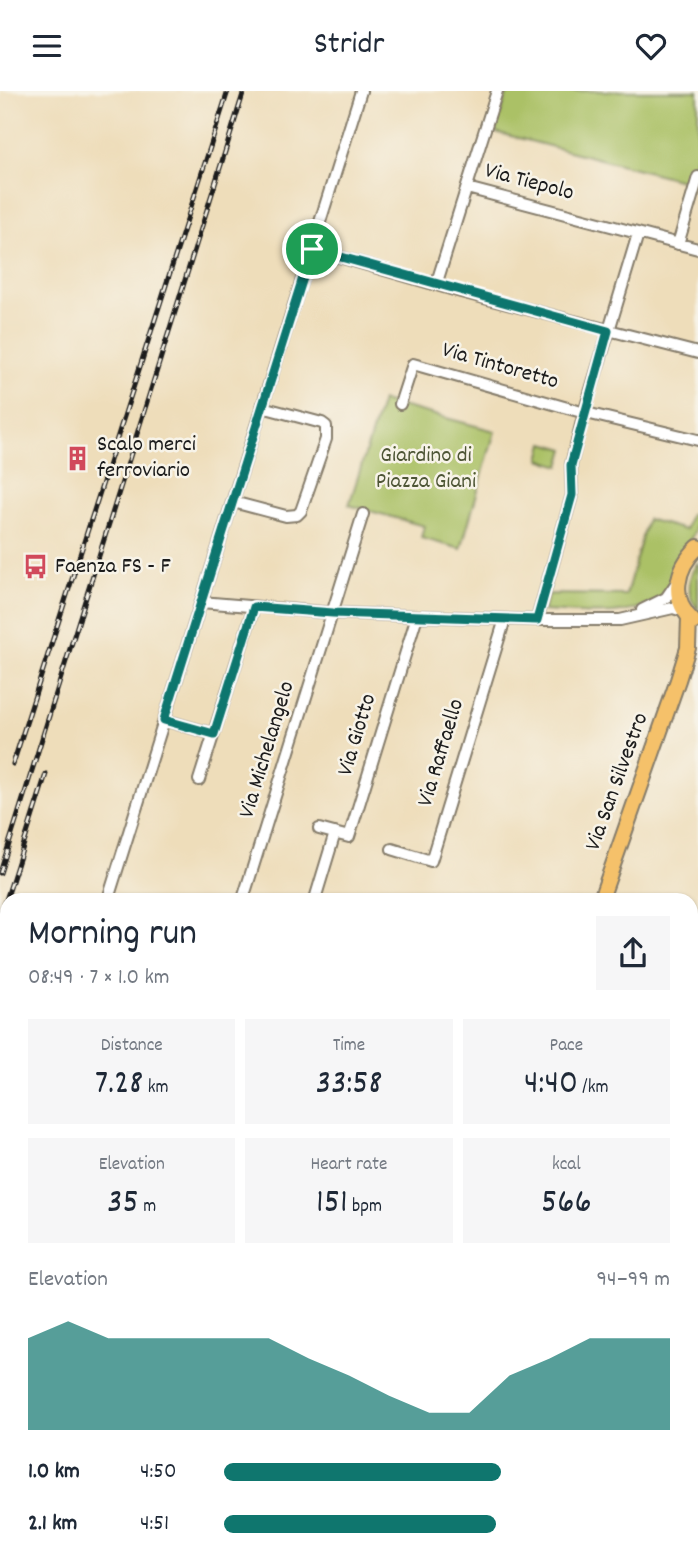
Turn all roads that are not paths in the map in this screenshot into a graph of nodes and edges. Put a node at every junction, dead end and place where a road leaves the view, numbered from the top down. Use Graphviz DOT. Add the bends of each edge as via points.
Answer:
graph roads {
  1 [pos="361,91"];
  2 [pos="497,91"];
  3 [pos="698,177"];
  4 [pos="467,188"];
  5 [pos="638,234"];
  6 [pos="678,244"];
  7 [pos="312,249"];
  8 [pos="698,249"];
  9 [pos="436,285"];
  10 [pos="608,331"];
  11 [pos="698,353"];
  12 [pos="400,404"];
  13 [pos="262,407"];
  14 [pos="584,413"];
  15 [pos="698,440"];
  16 [pos="233,502"];
  17 [pos="363,513"];
  18 [pos="698,547"];
  19 [pos="678,580"];
  20 [pos="201,602"];
  21 [pos="254,607"];
  22 [pos="333,613"];
  23 [pos="417,616"];
  24 [pos="691,618"];
  25 [pos="505,619"];
  26 [pos="537,620"];
  27 [pos="620,620"];
  28 [pos="698,648"];
  29 [pos="678,680"];
  30 [pos="164,720"];
  31 [pos="214,734"];
  32 [pos="199,780"];
  33 [pos="319,829"];
  34 [pos="335,834"];
  35 [pos="392,849"];
  36 [pos="110,893"];
  37 [pos="245,893"];
  38 [pos="317,893"];
  39 [pos="603,893"];
  1 -- 7 [label="street"];
  2 -- 4 [label="street"];
  3 -- 6 [label="street"];
  4 -- 5 [label="street, Via Tiepolo"];
  4 -- 9 [label="street, Via Tiepolo"];
  5 -- 6 [label="street, Via Tiepolo"];
  5 -- 10 [label="street"];
  6 -- 8 [label="street, Via Tiepolo"];
  7 -- 9 [label="street"];
  7 -- 13 [label="street"];
  9 -- 10 [label="street"];
  10 -- 11 [label="street"];
  10 -- 14 [label="street"];
  12 -- 14 [label="street, Via Tintoretto" via="412,364"];
  13 -- 16 [label="street"];
  13 -- 16 [label="street" via="322,423 326,439 297,515"];
  14 -- 15 [label="street, Via Tintoretto"];
  14 -- 26 [label="street" via="571,465 572,495"];
  16 -- 20 [label="street"];
  17 -- 22 [label="street, Via Michelangelo"];
  18 -- 19 [label="main road" via="686,559"];
  19 -- 24 [label="main road, Via San Silvestro" via="681,603"];
  19 -- 27 [label="street" via="666,598"];
  20 -- 21 [label="street"];
  20 -- 30 [label="street"];
  21 -- 22 [label="street"];
  21 -- 31 [label="street"];
  22 -- 23 [label="street"];
  22 -- 37 [label="street, Via Michelangelo"];
  23 -- 25 [label="street"];
  23 -- 34 [label="street, Via Giotto" via="349,837"];
  24 -- 27 [label="street" via="673,608"];
  24 -- 29 [label="main road, Via San Silvestro"];
  25 -- 26 [label="street"];
  25 -- 35 [label="street, Via Raffaello" via="432,861"];
  26 -- 27 [label="street"];
  28 -- 29 [label="main road, Via San Silvestro"];
  29 -- 39 [label="main road, Via San Silvestro"];
  30 -- 31 [label="street"];
  30 -- 36 [label="street"];
  31 -- 32 [label="street"];
  33 -- 34 [label="street"];
  34 -- 38 [label="street"];
}
